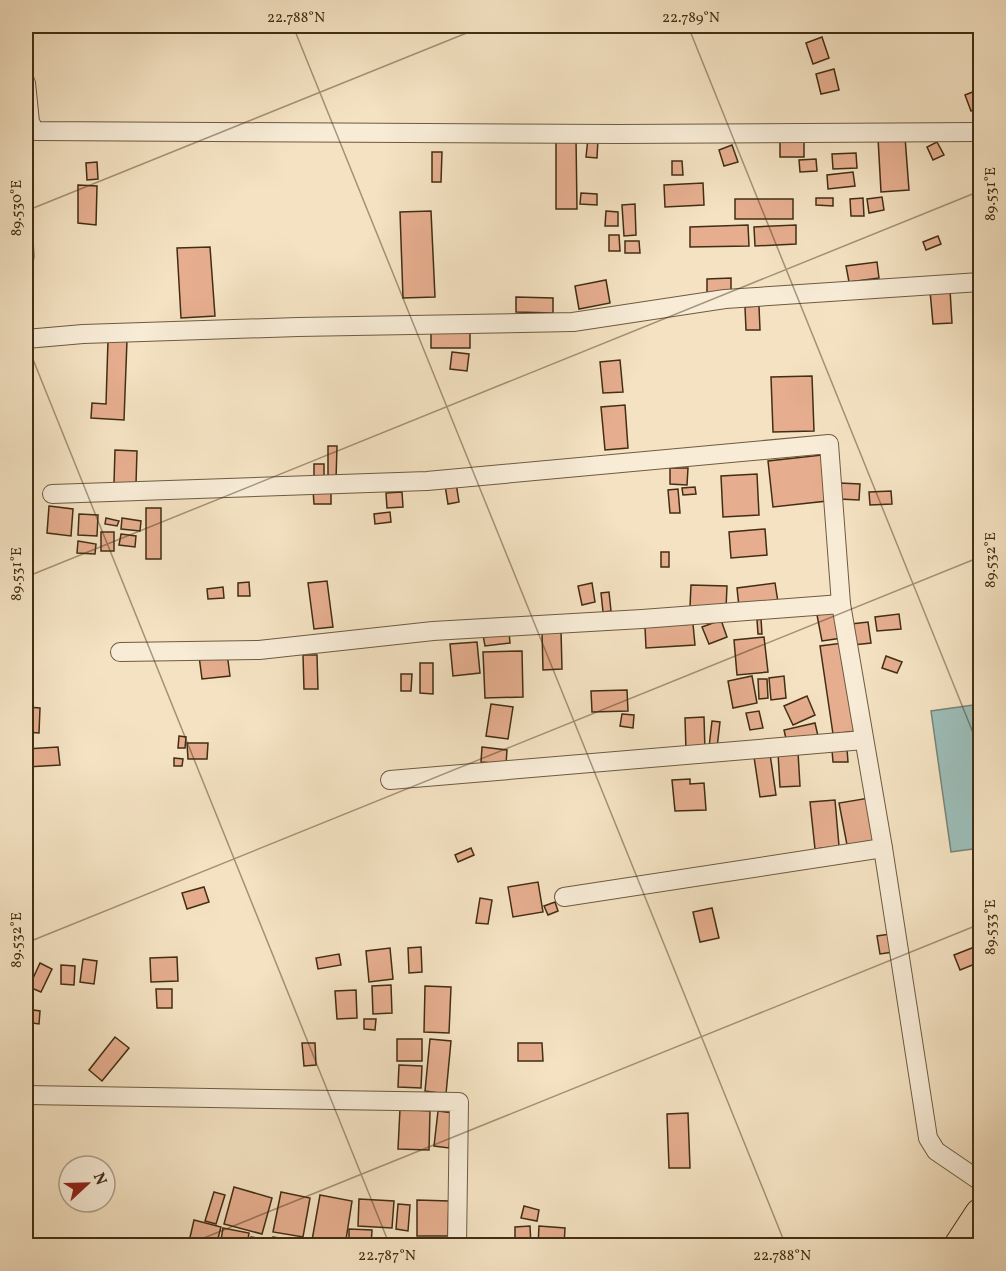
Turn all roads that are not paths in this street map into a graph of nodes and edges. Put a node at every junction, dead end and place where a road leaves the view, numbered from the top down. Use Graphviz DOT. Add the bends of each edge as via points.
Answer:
graph roads {
  1 [pos="26,83"];
  2 [pos="981,132"];
  3 [pos="981,282"];
  4 [pos="32,339"];
  5 [pos="52,494"];
  6 [pos="841,604"];
  7 [pos="120,652"];
  8 [pos="864,740"];
  9 [pos="390,780"];
  10 [pos="883,848"];
  11 [pos="564,897"];
  12 [pos="26,1095"];
  13 [pos="981,1181"];
  14 [pos="981,1214"];
  15 [pos="457,1245"];
  16 [pos="959,1245"];
  1 -- 2 [label="street" via="30,122 35,131"];
  3 -- 4 [label="street" via="725,299 573,322 190,330"];
  5 -- 6 [label="street" via="427,481 829,444"];
  6 -- 7 [label="street" via="433,631 259,650"];
  6 -- 8 [label="street"];
  8 -- 9 [label="street"];
  8 -- 10 [label="street"];
  10 -- 11 [label="street"];
  10 -- 13 [label="street" via="928,1138 936,1151"];
  12 -- 15 [label="street" via="459,1102"];
  14 -- 16 [label="highway"];
}
